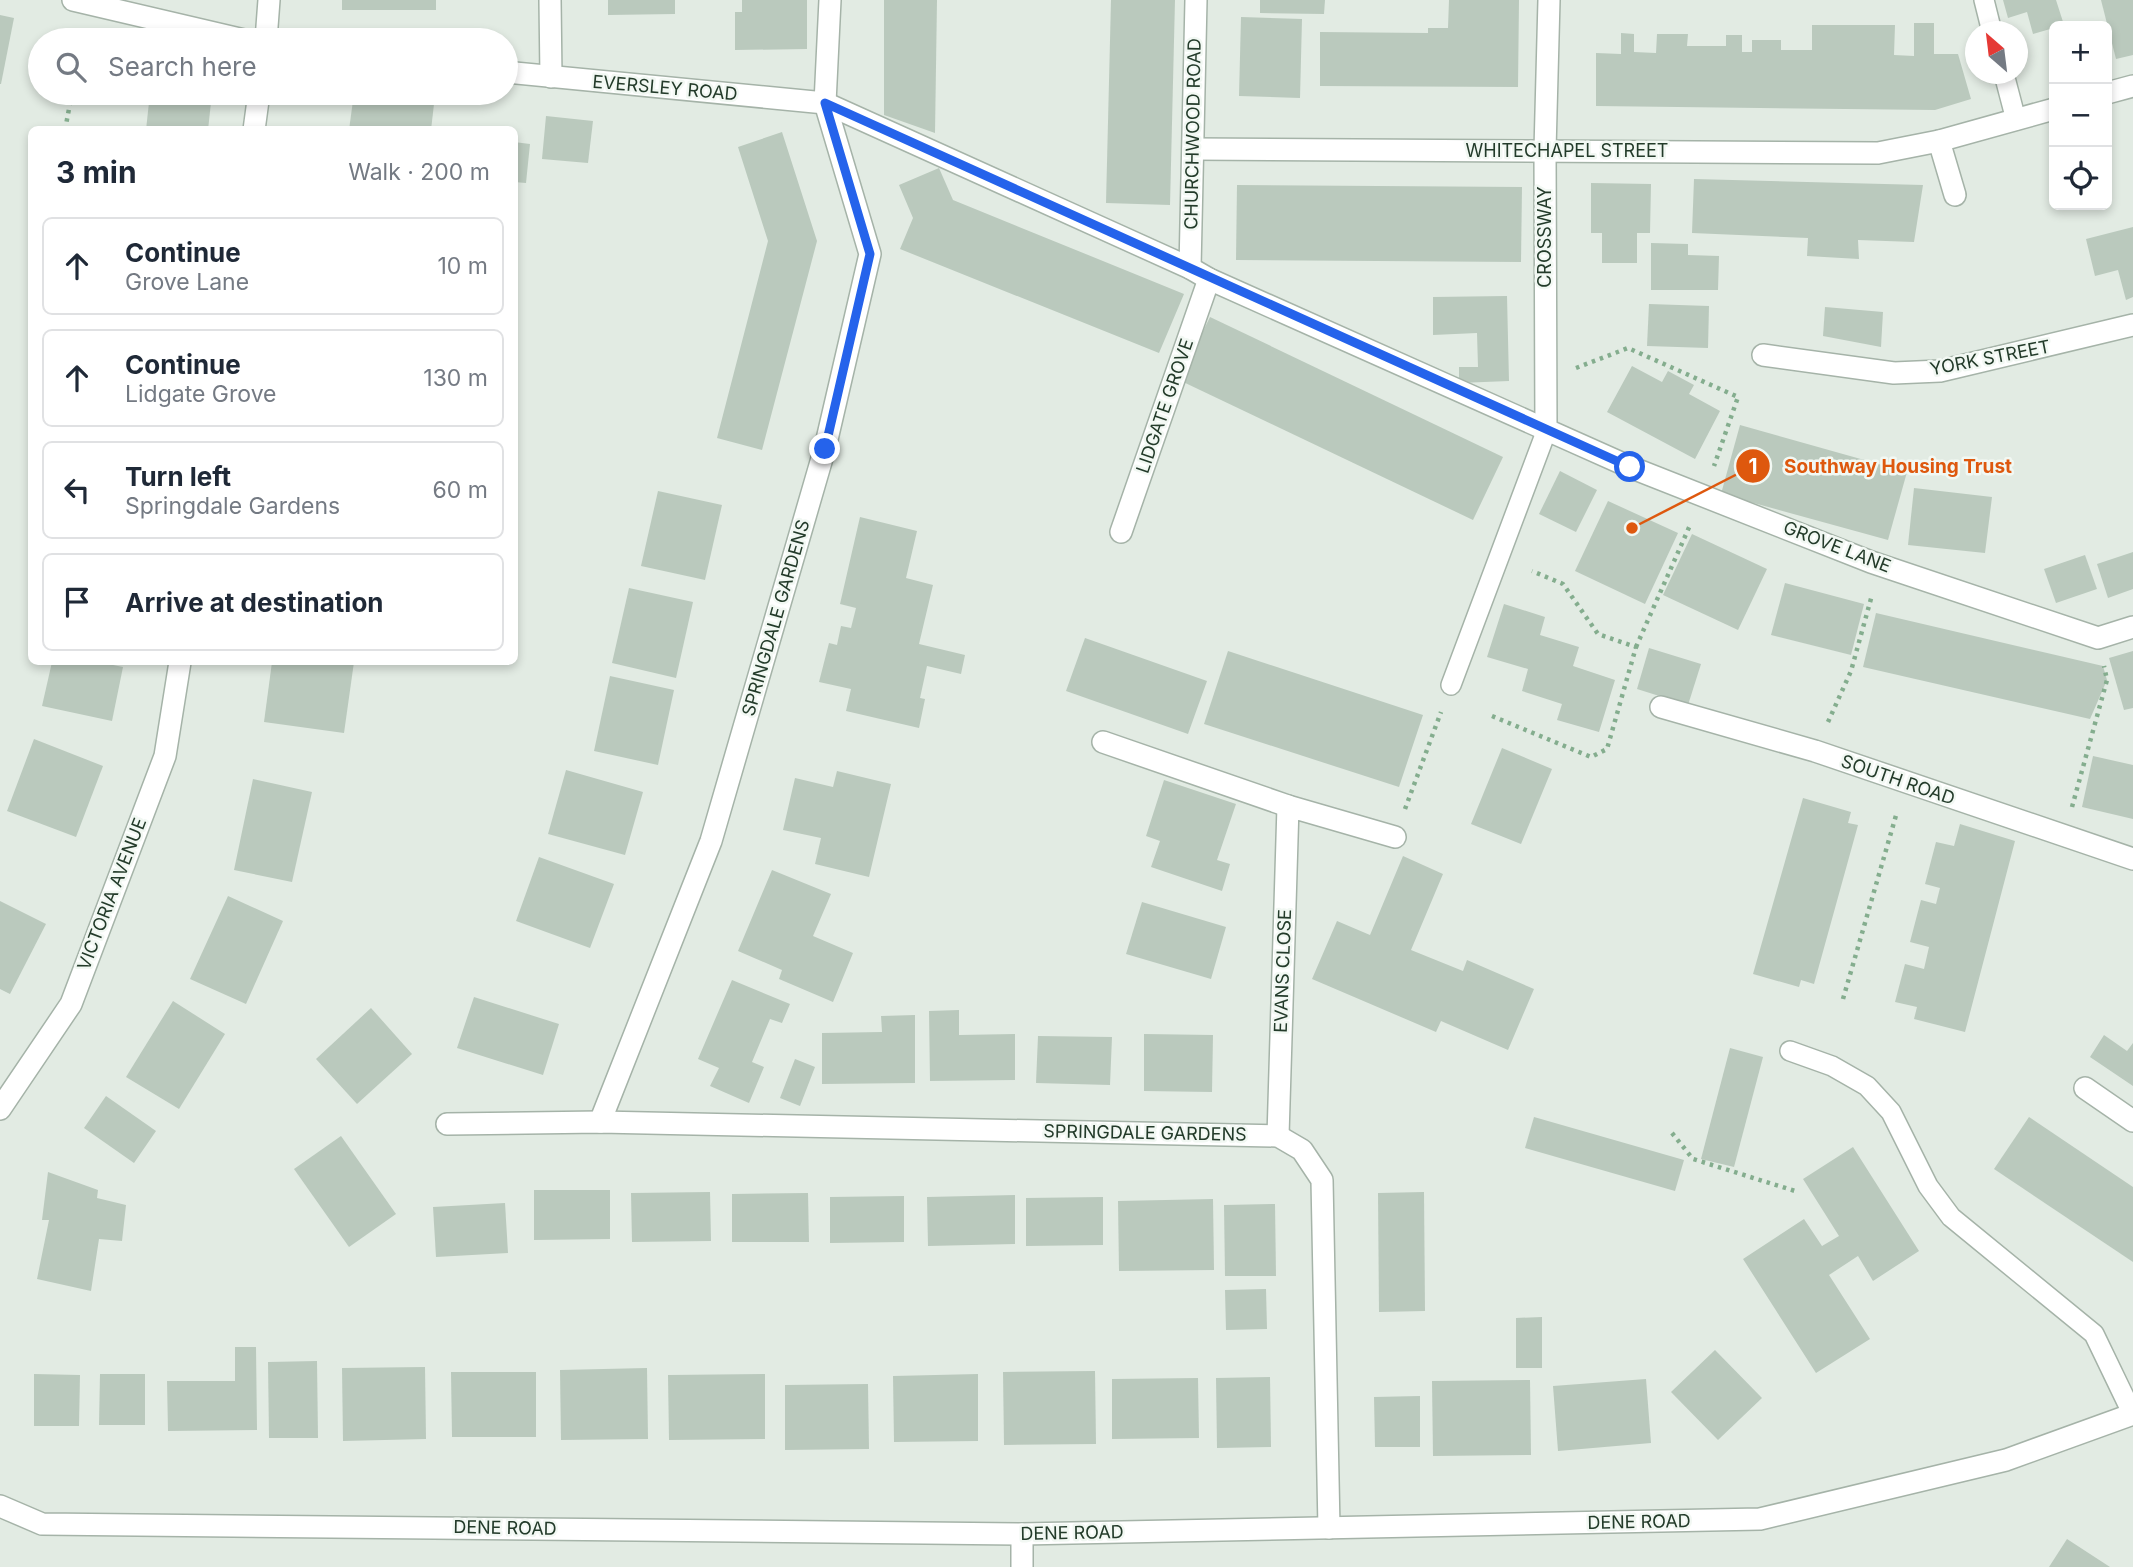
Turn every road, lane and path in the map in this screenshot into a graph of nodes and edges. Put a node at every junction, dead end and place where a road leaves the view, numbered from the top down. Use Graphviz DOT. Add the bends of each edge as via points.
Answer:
graph roads {
  1 [pos="74,0"];
  2 [pos="270,0"];
  3 [pos="550,0"];
  4 [pos="830,0"];
  5 [pos="1196,0"];
  6 [pos="1549,0"];
  7 [pos="1984,0"];
  8 [pos="1989,21"];
  9 [pos="192,28"];
  10 [pos="267,28"];
  11 [pos="518,73"];
  12 [pos="551,77"];
  13 [pos="2007,84"];
  14 [pos="2133,86"];
  15 [pos="2112,92"];
  16 [pos="825,103"];
  17 [pos="70,105"];
  18 [pos="257,105"];
  19 [pos="2049,110"];
  20 [pos="2016,120"];
  21 [pos="66,126"];
  22 [pos="255,126"];
  23 [pos="1939,141"];
  24 [pos="1193,149"];
  25 [pos="1545,150"];
  26 [pos="1955,195"];
  27 [pos="1190,268"];
  28 [pos="1209,279"];
  29 [pos="2133,325"];
  30 [pos="1763,355"];
  31 [pos="1546,380"];
  32 [pos="1546,432"];
  33 [pos="1704,496"];
  34 [pos="1121,532"];
  35 [pos="1880,564"];
  36 [pos="1532,571"];
  37 [pos="2133,627"];
  38 [pos="2098,638"];
  39 [pos="1636,647"];
  40 [pos="180,665"];
  41 [pos="1451,685"];
  42 [pos="1661,707"];
  43 [pos="1492,716"];
  44 [pos="1103,742"];
  45 [pos="1815,751"];
  46 [pos="1905,782"];
  47 [pos="1288,806"];
  48 [pos="2064,835"];
  49 [pos="1395,837"];
  50 [pos="2133,859"];
  51 [pos="1843,999"];
  52 [pos="1790,1051"];
  53 [pos="2085,1088"];
  54 [pos="0,1109"];
  55 [pos="2133,1121"];
  56 [pos="600,1122"];
  57 [pos="447,1124"];
  58 [pos="1672,1133"];
  59 [pos="1278,1136"];
  60 [pos="1795,1191"];
  61 [pos="2133,1414"];
  62 [pos="0,1506"];
  63 [pos="1329,1528"];
  64 [pos="1022,1534"];
  65 [pos="1022,1567"];
  1 -- 9 [label="street"];
  2 -- 10 [label="street"];
  3 -- 12 [label="street"];
  4 -- 16 [label="street, SPRINGDALE GARDENS"];
  5 -- 24 [label="street, CHURCHWOOD ROAD"];
  6 -- 25 [label="street, CROSSWAY"];
  7 -- 8 [label="lane"];
  11 -- 12 [label="street, EVERSLEY ROAD"];
  12 -- 16 [label="street, EVERSLEY ROAD"];
  13 -- 20 [label="lane"];
  14 -- 15 [label="street"];
  16 -- 27 [label="street"];
  16 -- 56 [label="street, SPRINGDALE GARDENS" via="870,254 825,449 711,841"];
  17 -- 21 [label="path"];
  18 -- 22 [label="street"];
  19 -- 20 [label="street, WHITECHAPEL STREET"];
  20 -- 23 [label="street, WHITECHAPEL STREET"];
  23 -- 25 [label="street, WHITECHAPEL STREET" via="1878,153"];
  23 -- 26 [label="street"];
  24 -- 25 [label="street, WHITECHAPEL STREET"];
  24 -- 27 [label="street, CHURCHWOOD ROAD"];
  25 -- 31 [label="street, CROSSWAY"];
  27 -- 28 [label="street"];
  28 -- 32 [label="street"];
  28 -- 34 [label="street, LIDGATE GROVE"];
  29 -- 30 [label="street, YORK STREET" via="1940,371 1894,373"];
  31 -- 32 [label="street, CROSSWAY"];
  31 -- 33 [label="path" via="1628,348 1738,397"];
  32 -- 33 [label="street, GROVE LANE"];
  32 -- 41 [label="lane"];
  33 -- 35 [label="street, GROVE LANE"];
  33 -- 39 [label="path"];
  35 -- 38 [label="street, GROVE LANE"];
  35 -- 45 [label="path" via="1851,671"];
  36 -- 39 [label="path" via="1563,584 1598,634"];
  37 -- 38 [label="street"];
  38 -- 48 [label="path" via="2108,680"];
  39 -- 43 [label="path" via="1607,749 1591,757"];
  40 -- 54 [label="street, VICTORIA AVENUE" via="165,756 71,1004"];
  41 -- 49 [label="path"];
  42 -- 45 [label="street, SOUTH ROAD"];
  44 -- 47 [label="street"];
  45 -- 46 [label="street, SOUTH ROAD"];
  46 -- 48 [label="street, SOUTH ROAD"];
  46 -- 51 [label="path"];
  47 -- 49 [label="street"];
  47 -- 59 [label="street, EVANS CLOSE"];
  48 -- 50 [label="street, SOUTH ROAD"];
  52 -- 61 [label="lane" via="1832,1066 1867,1086 1891,1112 1927,1186 1951,1217 2094,1335"];
  53 -- 55 [label="street"];
  56 -- 57 [label="street, SPRINGDALE GARDENS"];
  56 -- 59 [label="street, SPRINGDALE GARDENS"];
  58 -- 60 [label="path" via="1693,1159"];
  59 -- 63 [label="street" via="1302,1150 1322,1180"];
  61 -- 63 [label="street, DENE ROAD" via="2006,1460 1760,1519"];
  62 -- 64 [label="street, DENE ROAD" via="42,1524"];
  63 -- 64 [label="street, DENE ROAD"];
  64 -- 65 [label="street"];
}
